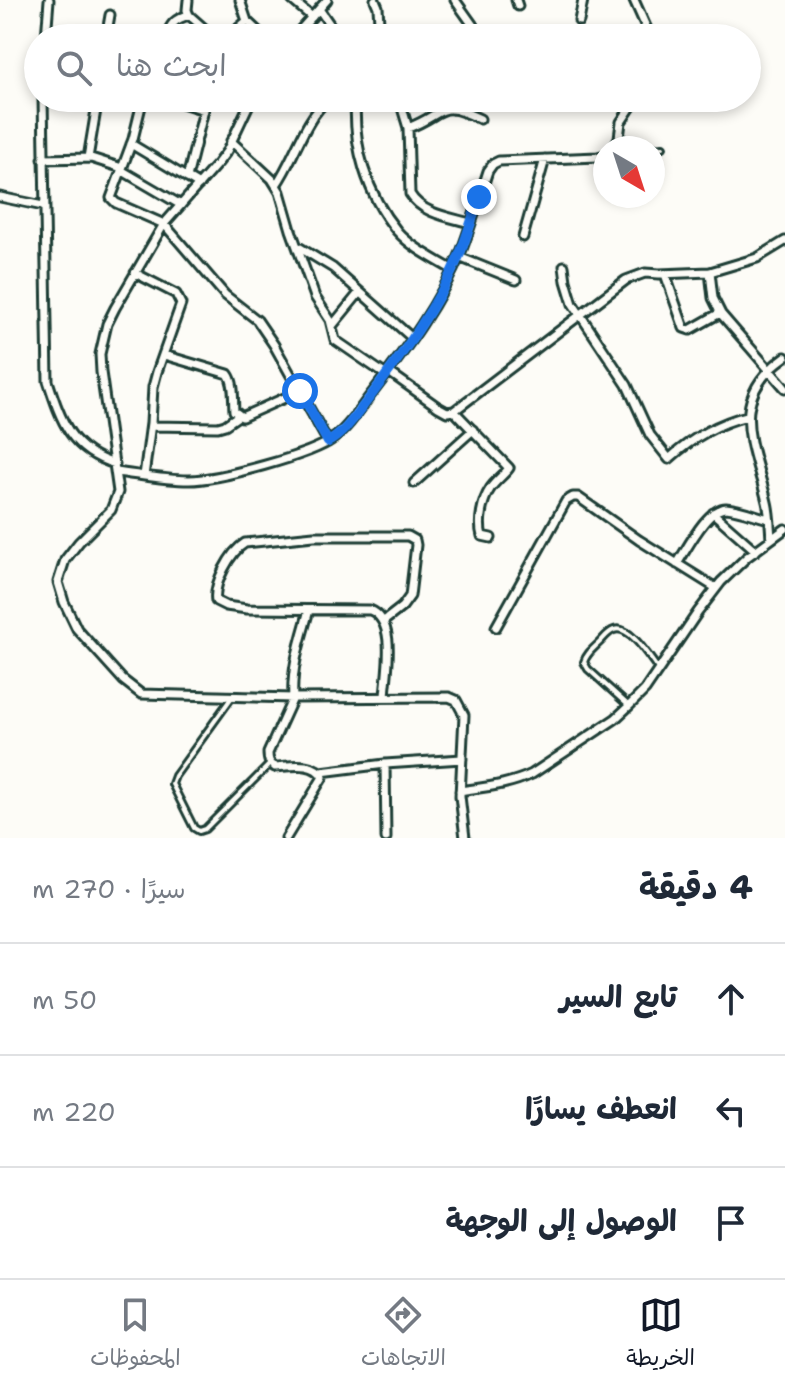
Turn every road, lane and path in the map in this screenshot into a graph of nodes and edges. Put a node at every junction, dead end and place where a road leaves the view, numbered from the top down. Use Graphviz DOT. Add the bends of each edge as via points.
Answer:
graph roads {
  1 [pos="49,0"];
  2 [pos="188,0"];
  3 [pos="240,0"];
  4 [pos="292,0"];
  5 [pos="327,0"];
  6 [pos="375,0"];
  7 [pos="455,0"];
  8 [pos="583,0"];
  9 [pos="634,0"];
  10 [pos="319,9"];
  11 [pos="110,15"];
  12 [pos="189,15"];
  13 [pos="312,17"];
  14 [pos="247,21"];
  15 [pos="579,21"];
  16 [pos="47,24"];
  17 [pos="108,24"];
  18 [pos="172,24"];
  19 [pos="199,24"];
  20 [pos="243,24"];
  21 [pos="250,24"];
  22 [pos="306,24"];
  23 [pos="329,24"];
  24 [pos="379,24"];
  25 [pos="472,24"];
  26 [pos="645,24"];
  27 [pos="43,112"];
  28 [pos="96,112"];
  29 [pos="139,112"];
  30 [pos="204,112"];
  31 [pos="245,112"];
  32 [pos="316,112"];
  33 [pos="355,112"];
  34 [pos="403,112"];
  35 [pos="441,112"];
  36 [pos="464,112"];
  37 [pos="628,112"];
  38 [pos="480,119"];
  39 [pos="408,128"];
  40 [pos="619,136"];
  41 [pos="231,141"];
  42 [pos="131,144"];
  43 [pos="593,157"];
  44 [pos="88,158"];
  45 [pos="43,159"];
  46 [pos="545,159"];
  47 [pos="122,169"];
  48 [pos="187,178"];
  49 [pos="199,185"];
  50 [pos="276,185"];
  51 [pos="0,197"];
  52 [pos="181,205"];
  53 [pos="43,206"];
  54 [pos="470,223"];
  55 [pos="164,224"];
  56 [pos="523,237"];
  57 [pos="785,243"];
  58 [pos="297,246"];
  59 [pos="459,257"];
  60 [pos="564,266"];
  61 [pos="453,270"];
  62 [pos="710,272"];
  63 [pos="135,273"];
  64 [pos="665,274"];
  65 [pos="516,280"];
  66 [pos="359,293"];
  67 [pos="720,313"];
  68 [pos="580,316"];
  69 [pos="332,326"];
  70 [pos="412,338"];
  71 [pos="164,355"];
  72 [pos="785,357"];
  73 [pos="770,370"];
  74 [pos="388,374"];
  75 [pos="785,388"];
  76 [pos="300,391"];
  77 [pos="454,411"];
  78 [pos="238,416"];
  79 [pos="747,416"];
  80 [pos="151,426"];
  81 [pos="473,430"];
  82 [pos="328,442"];
  83 [pos="116,468"];
  84 [pos="144,476"];
  85 [pos="414,483"];
  86 [pos="713,513"];
  87 [pos="769,519"];
  88 [pos="785,529"];
  89 [pos="491,538"];
  90 [pos="771,539"];
  91 [pos="756,551"];
  92 [pos="677,564"];
  93 [pos="716,588"];
  94 [pos="309,610"];
  95 [pos="384,621"];
  96 [pos="496,627"];
  97 [pos="659,670"];
  98 [pos="232,697"];
  99 [pos="385,697"];
  100 [pos="293,698"];
  101 [pos="629,706"];
  102 [pos="462,759"];
  103 [pos="270,764"];
  104 [pos="385,764"];
  105 [pos="321,772"];
  106 [pos="460,791"];
  107 [pos="286,838"];
  108 [pos="386,838"];
  109 [pos="465,838"];
  1 -- 16 [label="street"];
  2 -- 12 [label="street"];
  3 -- 14 [label="street"];
  4 -- 13 [label="street"];
  5 -- 10 [label="street"];
  6 -- 24 [label="street"];
  7 -- 25 [label="street"];
  8 -- 15 [label="street"];
  9 -- 26 [label="street"];
  10 -- 13 [label="street"];
  10 -- 23 [label="street"];
  11 -- 17 [label="street"];
  12 -- 18 [label="street"];
  12 -- 19 [label="street"];
  13 -- 22 [label="street"];
  14 -- 20 [label="street"];
  14 -- 21 [label="street"];
  27 -- 45 [label="street"];
  28 -- 44 [label="street"];
  29 -- 42 [label="street"];
  30 -- 48 [label="street"];
  31 -- 41 [label="street"];
  32 -- 50 [label="street"];
  33 -- 61 [label="street" via="369,182 387,216 415,247"];
  34 -- 39 [label="street"];
  35 -- 39 [label="street"];
  36 -- 38 [label="street"];
  37 -- 40 [label="street"];
  39 -- 54 [label="street" via="410,194 426,210"];
  41 -- 49 [label="street"];
  41 -- 50 [label="street"];
  42 -- 47 [label="street"];
  42 -- 48 [label="street"];
  43 -- 46 [label="street"];
  44 -- 45 [label="street"];
  44 -- 47 [label="street"];
  45 -- 53 [label="street"];
  46 -- 54 [label="street" via="493,164"];
  46 -- 56 [label="street"];
  47 -- 52 [label="street"];
  47 -- 55 [label="street" via="113,201"];
  48 -- 49 [label="street"];
  49 -- 52 [label="street"];
  50 -- 58 [label="street"];
  51 -- 53 [label="street"];
  52 -- 55 [label="street"];
  53 -- 83 [label="street" via="48,381 68,434"];
  54 -- 59 [label="street"];
  55 -- 63 [label="street"];
  55 -- 76 [label="street" via="225,295 257,320"];
  57 -- 62 [label="street"];
  58 -- 66 [label="street" via="333,268"];
  58 -- 69 [label="street"];
  59 -- 61 [label="street"];
  59 -- 65 [label="street"];
  60 -- 68 [label="street"];
  61 -- 70 [label="street"];
  62 -- 64 [label="street"];
  62 -- 67 [label="street"];
  63 -- 71 [label="street" via="179,298"];
  63 -- 83 [label="street" via="107,324 100,354"];
  64 -- 67 [label="street" via="684,328 690,330"];
  64 -- 68 [label="street" via="645,273 626,280"];
  66 -- 69 [label="street"];
  66 -- 70 [label="street"];
  67 -- 73 [label="street"];
  68 -- 77 [label="street"];
  68 -- 79 [label="street" via="669,459 694,439"];
  69 -- 74 [label="street" via="335,340"];
  70 -- 74 [label="street"];
  71 -- 78 [label="street" via="228,374"];
  71 -- 80 [label="street" via="153,387"];
  72 -- 73 [label="street"];
  73 -- 75 [label="street"];
  73 -- 79 [label="street" via="752,396"];
  74 -- 77 [label="street" via="438,407"];
  74 -- 82 [label="street"];
  76 -- 78 [label="street"];
  76 -- 82 [label="street"];
  77 -- 81 [label="street"];
  78 -- 80 [label="street" via="218,427"];
  79 -- 87 [label="street"];
  80 -- 84 [label="street"];
  81 -- 85 [label="street"];
  81 -- 89 [label="street" via="509,468 490,489 481,515 482,536"];
  82 -- 84 [label="street" via="219,476"];
  83 -- 84 [label="street"];
  83 -- 98 [label="street" via="118,492 111,510 65,560 58,582 77,629 141,694"];
  86 -- 87 [label="street" via="728,508"];
  86 -- 91 [label="street"];
  86 -- 92 [label="street"];
  87 -- 90 [label="street"];
  88 -- 90 [label="street"];
  90 -- 91 [label="street"];
  91 -- 93 [label="street"];
  92 -- 93 [label="street"];
  92 -- 96 [label="street" via="573,497"];
  93 -- 97 [label="street"];
  94 -- 95 [label="street" via="370,610"];
  94 -- 95 [label="street" via="226,606 214,595 231,556 245,543 314,536 408,536 416,545 410,596"];
  94 -- 100 [label="street" via="296,656"];
  95 -- 99 [label="street"];
  97 -- 101 [label="street"];
  97 -- 101 [label="lane" via="624,629 610,631 586,656 588,669"];
  98 -- 100 [label="street"];
  98 -- 103 [label="lane" via="172,784 194,828 205,829"];
  99 -- 100 [label="street"];
  99 -- 102 [label="street" via="456,700 464,715"];
  100 -- 103 [label="street" via="268,753"];
  101 -- 106 [label="street" via="532,774"];
  102 -- 104 [label="street"];
  102 -- 106 [label="street"];
  103 -- 105 [label="street" via="311,766"];
  104 -- 105 [label="street"];
  104 -- 108 [label="street"];
  105 -- 107 [label="street" via="320,785"];
  106 -- 109 [label="street"];
}
